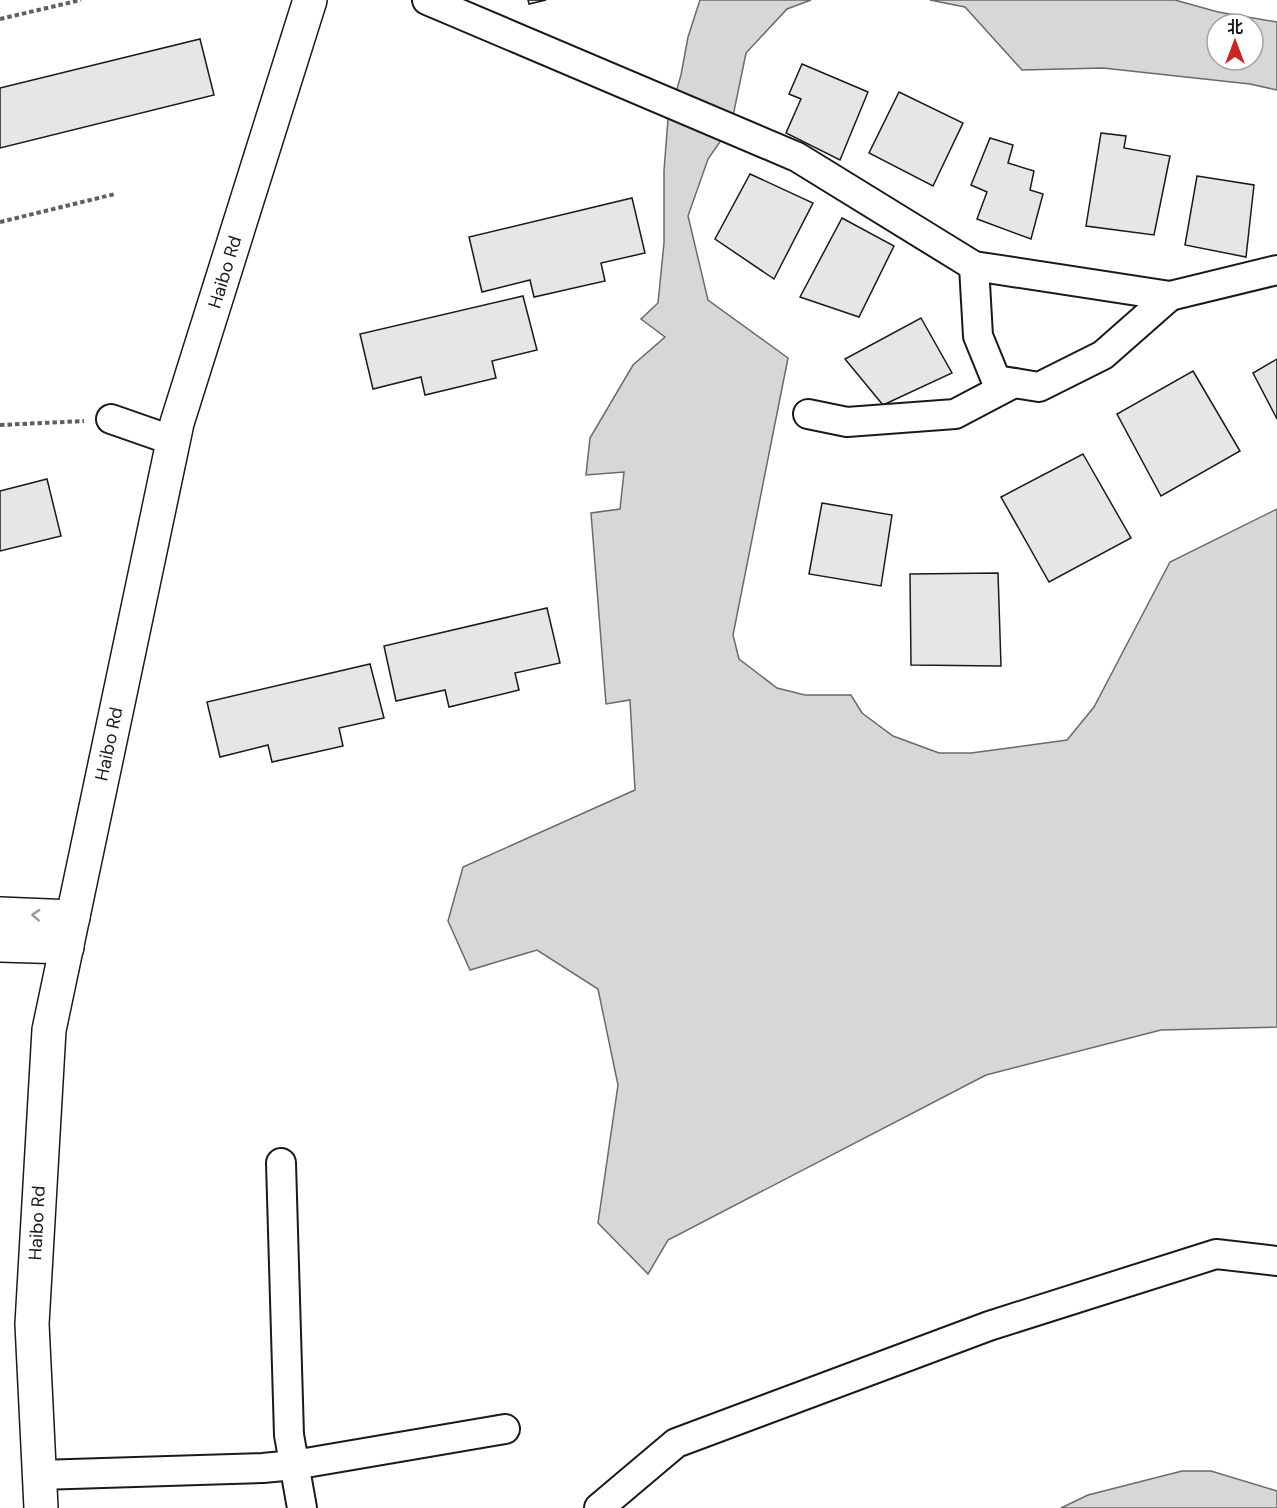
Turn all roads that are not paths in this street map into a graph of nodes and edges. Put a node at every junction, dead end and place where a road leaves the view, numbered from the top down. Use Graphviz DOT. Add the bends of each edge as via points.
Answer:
graph roads {
  1 [pos="310,0"];
  2 [pos="427,0"];
  3 [pos="974,266"];
  4 [pos="1277,270"];
  5 [pos="1170,296"];
  6 [pos="1014,383"];
  7 [pos="808,414"];
  8 [pos="111,419"];
  9 [pos="174,441"];
  10 [pos="0,914"];
  11 [pos="70,932"];
  12 [pos="0,945"];
  13 [pos="281,1163"];
  14 [pos="1277,1261"];
  15 [pos="505,1429"];
  16 [pos="294,1465"];
  17 [pos="39,1474"];
  18 [pos="41,1508"];
  19 [pos="302,1508"];
  20 [pos="600,1508"];
  1 -- 9 [label="street, Haibo Rd"];
  2 -- 3 [label="street" via="797,157"];
  3 -- 5 [label="street"];
  3 -- 6 [label="street" via="978,336 996,380"];
  4 -- 5 [label="street"];
  5 -- 6 [label="street" via="1103,355 1039,387"];
  6 -- 7 [label="street" via="955,414 847,422"];
  8 -- 9 [label="street"];
  9 -- 11 [label="street, Haibo Rd"];
  11 -- 10 [label="street, one-way"];
  11 -- 12 [label="street"];
  11 -- 17 [label="street, Haibo Rd" via="49,1030 32,1312"];
  13 -- 16 [label="street" via="289,1435"];
  14 -- 20 [label="street" via="1216,1254 989,1326 676,1443"];
  15 -- 16 [label="street"];
  16 -- 17 [label="street"];
  16 -- 19 [label="street"];
  17 -- 18 [label="street, Haibo Rd"];
}
